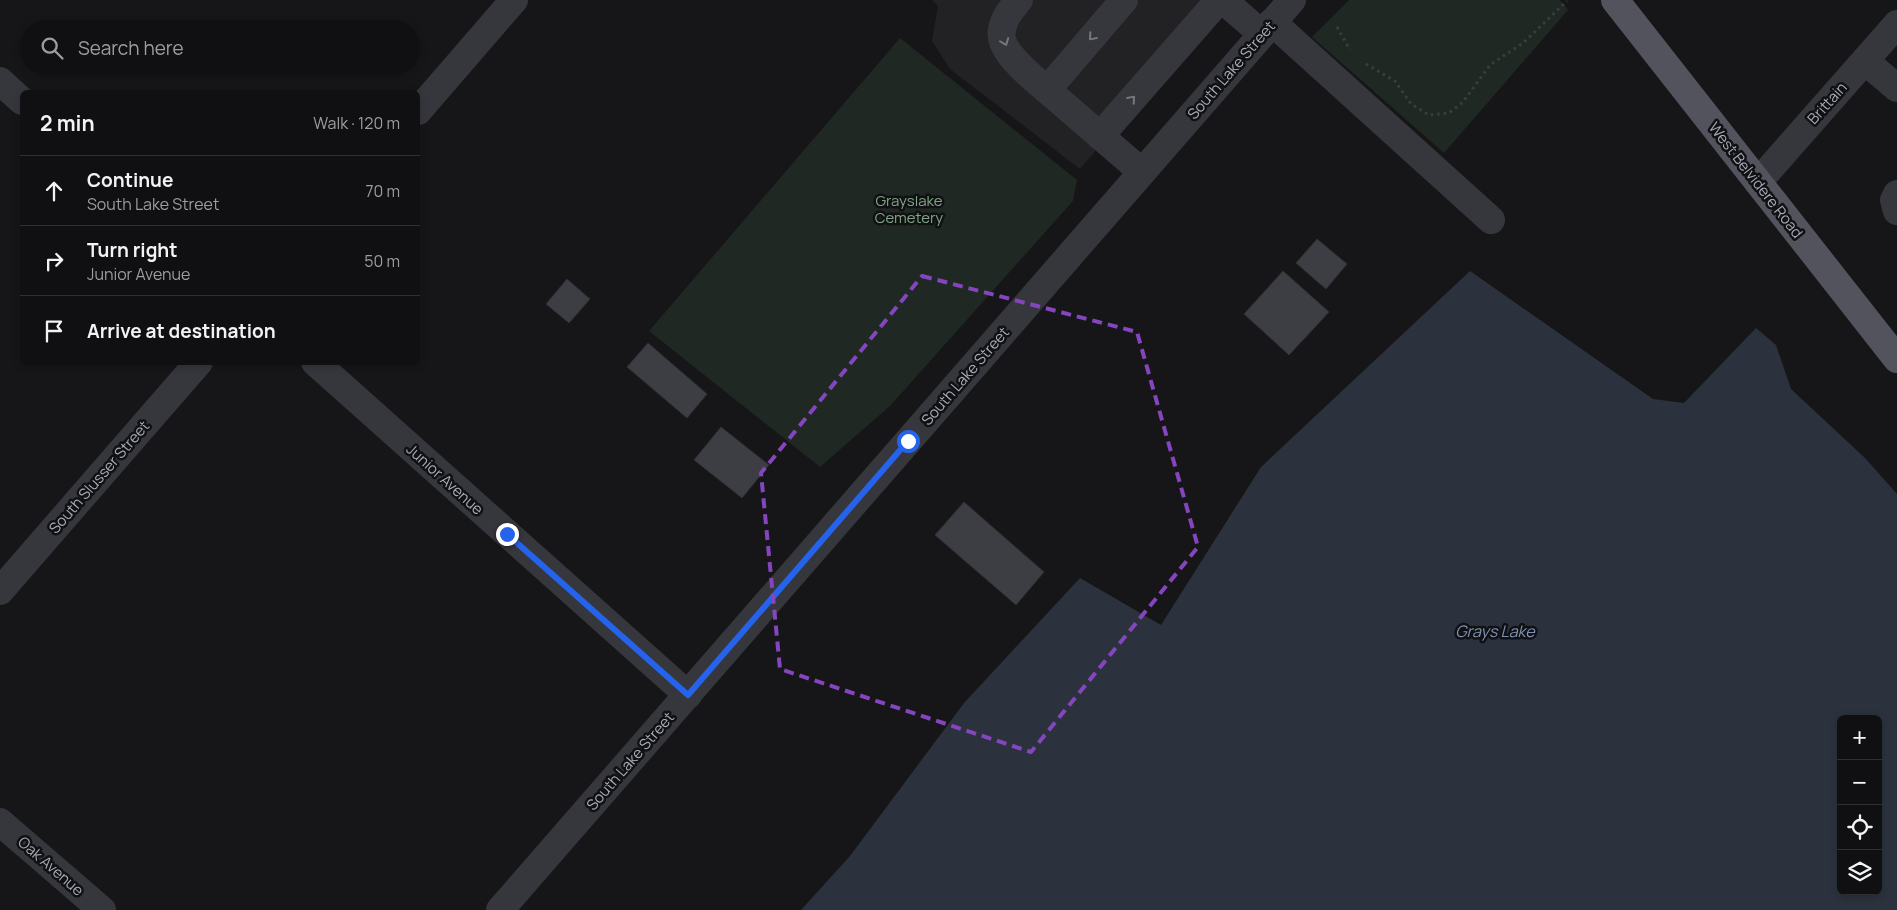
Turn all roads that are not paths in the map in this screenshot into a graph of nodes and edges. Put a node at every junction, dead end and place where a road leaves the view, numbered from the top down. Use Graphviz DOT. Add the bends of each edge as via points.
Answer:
graph roads {
  1 [pos="514,0"];
  2 [pos="1020,0"];
  3 [pos="1124,0"];
  4 [pos="1219,0"];
  5 [pos="1223,0"];
  6 [pos="1292,0"];
  7 [pos="1615,0"];
  8 [pos="1897,24"];
  9 [pos="1267,28"];
  10 [pos="1865,61"];
  11 [pos="0,81"];
  12 [pos="1897,88"];
  13 [pos="1047,90"];
  14 [pos="20,99"];
  15 [pos="420,109"];
  16 [pos="1100,136"];
  17 [pos="1142,172"];
  18 [pos="1758,182"];
  19 [pos="1897,194"];
  20 [pos="1897,211"];
  21 [pos="1491,220"];
  22 [pos="1897,360"];
  23 [pos="195,365"];
  24 [pos="318,365"];
  25 [pos="0,590"];
  26 [pos="688,695"];
  27 [pos="0,822"];
  28 [pos="102,910"];
  29 [pos="500,910"];
  1 -- 15 [label="street"];
  2 -- 13 [label="street, one-way" via="1006,15 1001,32 1020,67"];
  3 -- 13 [label="street, one-way"];
  16 -- 4 [label="street, one-way"];
  5 -- 9 [label="street"];
  6 -- 9 [label="street, South Lake Street"];
  7 -- 18 [label="main road, West Belvidere Road"];
  8 -- 10 [label="street, Brittain"];
  9 -- 17 [label="street, South Lake Street"];
  9 -- 21 [label="street"];
  10 -- 12 [label="street"];
  10 -- 18 [label="street, Brittain"];
  11 -- 14 [label="street"];
  13 -- 16 [label="street"];
  16 -- 17 [label="street"];
  17 -- 26 [label="street, South Lake Street"];
  18 -- 22 [label="main road, West Belvidere Road"];
  19 -- 20 [label="street" via="1894,200"];
  23 -- 25 [label="street, South Slusser Street"];
  24 -- 26 [label="street, Junior Avenue"];
  26 -- 29 [label="street, South Lake Street"];
  27 -- 28 [label="street, Oak Avenue"];
}
